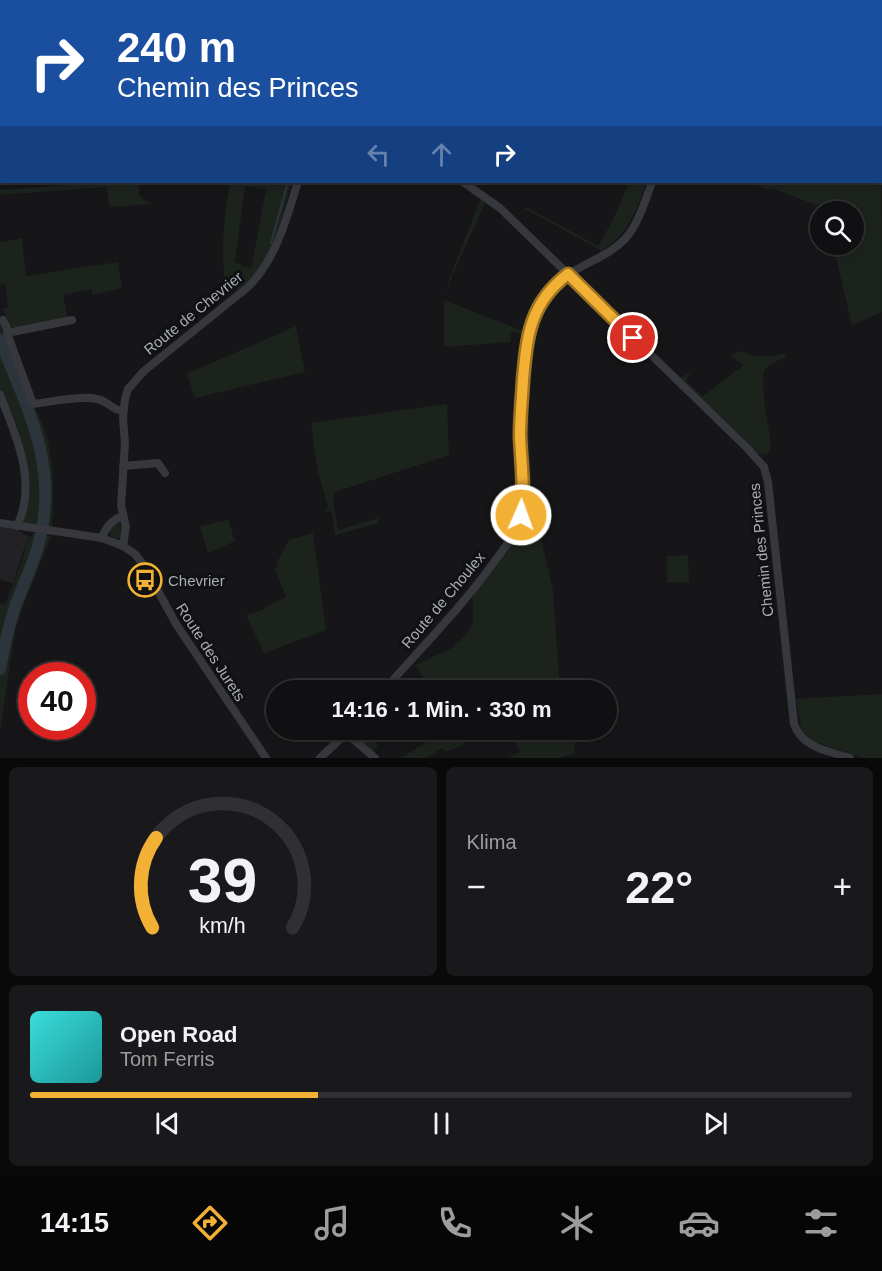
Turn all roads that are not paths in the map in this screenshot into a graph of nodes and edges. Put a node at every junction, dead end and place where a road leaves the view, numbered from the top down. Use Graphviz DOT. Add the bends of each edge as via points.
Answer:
graph roads {
  1 [pos="298,183"];
  2 [pos="465,183"];
  3 [pos="652,183"];
  4 [pos="568,274"];
  5 [pos="3,320"];
  6 [pos="72,320"];
  7 [pos="9,332"];
  8 [pos="0,395"];
  9 [pos="123,411"];
  10 [pos="123,466"];
  11 [pos="165,473"];
  12 [pos="122,516"];
  13 [pos="0,523"];
  14 [pos="17,526"];
  15 [pos="102,538"];
  16 [pos="123,546"];
  17 [pos="393,680"];
  18 [pos="339,740"];
  19 [pos="358,740"];
  20 [pos="266,758"];
  21 [pos="320,758"];
  22 [pos="375,758"];
  23 [pos="850,758"];
  1 -- 9 [label="street, Route de Chevrier" via="279,239 259,276 135,379"];
  2 -- 4 [label="street, Chemin des Princes" via="500,208"];
  3 -- 4 [label="street, Route de Choulex" via="626,238"];
  4 -- 17 [label="street, Route de Choulex" via="541,303 528,333 520,426 522,505 517,527 460,605"];
  4 -- 23 [label="street, Chemin des Princes" via="764,467 794,724 804,741"];
  5 -- 7 [label="street"];
  6 -- 7 [label="street"];
  7 -- 9 [label="street" via="33,404 94,398"];
  8 -- 14 [label="street" via="23,462 25,502"];
  9 -- 10 [label="street, Route de Chevrier"];
  10 -- 11 [label="street" via="158,463"];
  10 -- 12 [label="street, Route de Chevrier"];
  12 -- 15 [label="street" via="106,527"];
  12 -- 16 [label="street, Route de Chevrier" via="126,527"];
  13 -- 14 [label="street, Route des Jurets"];
  14 -- 15 [label="street, Route des Jurets"];
  15 -- 16 [label="street, Route des Jurets"];
  16 -- 20 [label="street, Route des Jurets" via="142,563 176,624"];
  18 -- 21 [label="street"];
  19 -- 22 [label="street"];
}
